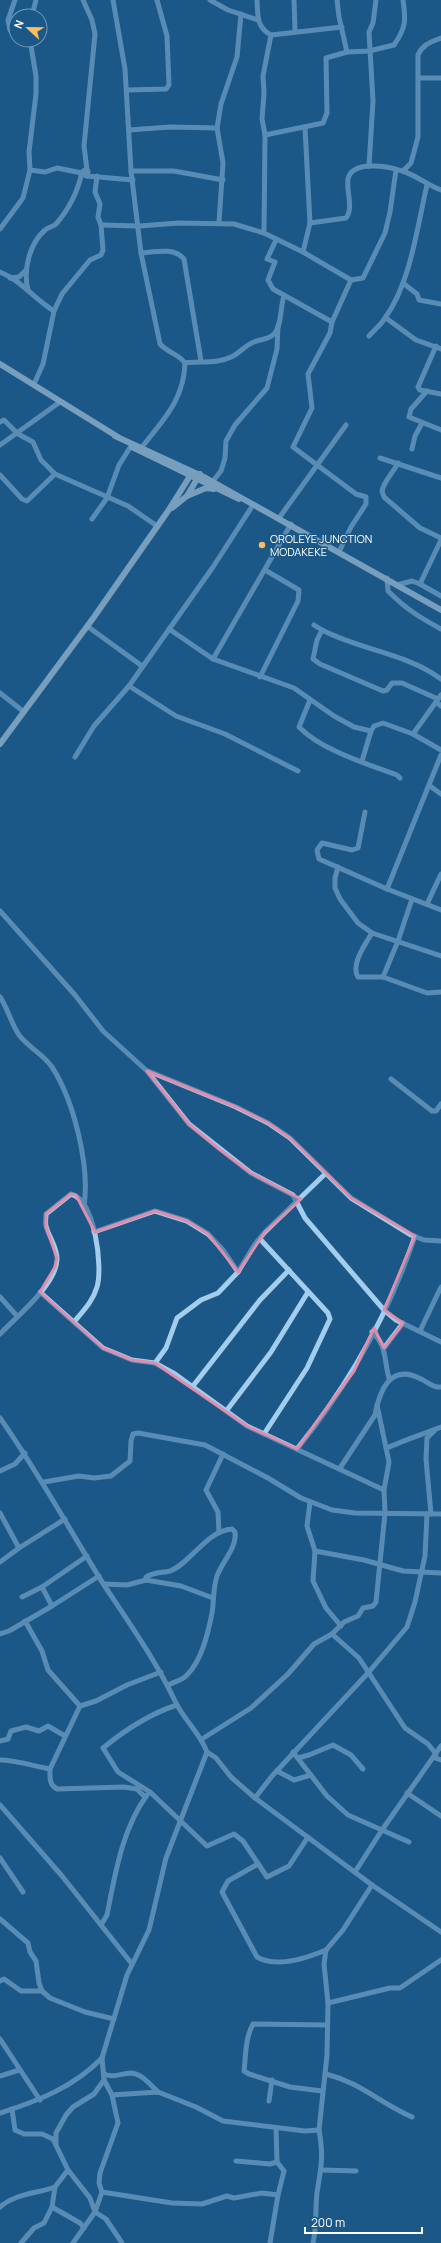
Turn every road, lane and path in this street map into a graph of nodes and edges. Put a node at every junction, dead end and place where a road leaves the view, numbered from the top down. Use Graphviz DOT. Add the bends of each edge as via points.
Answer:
graph roads {
  1 [pos="83,0"];
  2 [pos="112,0"];
  3 [pos="157,0"];
  4 [pos="210,0"];
  5 [pos="257,0"];
  6 [pos="294,0"];
  7 [pos="337,0"];
  8 [pos="376,0"];
  9 [pos="403,0"];
  10 [pos="241,14"];
  11 [pos="258,20"];
  12 [pos="342,27"];
  13 [pos="295,31"];
  14 [pos="271,34"];
  15 [pos="441,38"];
  16 [pos="31,48"];
  17 [pos="369,51"];
  18 [pos="347,52"];
  19 [pos="419,78"];
  20 [pos="441,78"];
  21 [pos="128,90"];
  22 [pos="217,128"];
  23 [pos="305,128"];
  24 [pos="129,130"];
  25 [pos="265,135"];
  26 [pos="369,166"];
  27 [pos="30,170"];
  28 [pos="396,170"];
  29 [pos="131,171"];
  30 [pos="403,171"];
  31 [pos="85,173"];
  32 [pos="133,180"];
  33 [pos="223,180"];
  34 [pos="427,185"];
  35 [pos="441,189"];
  36 [pos="219,222"];
  37 [pos="310,223"];
  38 [pos="101,225"];
  39 [pos="139,226"];
  40 [pos="0,229"];
  41 [pos="264,233"];
  42 [pos="276,240"];
  43 [pos="303,252"];
  44 [pos="141,253"];
  45 [pos="25,271"];
  46 [pos="0,272"];
  47 [pos="10,278"];
  48 [pos="351,280"];
  49 [pos="403,283"];
  50 [pos="28,290"];
  51 [pos="284,296"];
  52 [pos="441,304"];
  53 [pos="54,311"];
  54 [pos="386,318"];
  55 [pos="332,322"];
  56 [pos="278,326"];
  57 [pos="369,336"];
  58 [pos="436,346"];
  59 [pos="441,349"];
  60 [pos="201,360"];
  61 [pos="185,363"];
  62 [pos="0,364"];
  63 [pos="34,384"];
  64 [pos="428,391"];
  65 [pos="441,394"];
  66 [pos="60,402"];
  67 [pos="0,422"];
  68 [pos="422,423"];
  69 [pos="346,425"];
  70 [pos="441,430"];
  71 [pos="18,434"];
  72 [pos="115,436"];
  73 [pos="0,445"];
  74 [pos="131,446"];
  75 [pos="142,447"];
  76 [pos="412,449"];
  77 [pos="380,458"];
  78 [pos="398,463"];
  79 [pos="169,464"];
  80 [pos="317,466"];
  81 [pos="55,474"];
  82 [pos="0,475"];
  83 [pos="195,475"];
  84 [pos="441,478"];
  85 [pos="213,481"];
  86 [pos="184,485"];
  87 [pos="218,490"];
  88 [pos="187,496"];
  89 [pos="107,498"];
  90 [pos="253,505"];
  91 [pos="168,511"];
  92 [pos="279,518"];
  93 [pos="92,519"];
  94 [pos="291,524"];
  95 [pos="157,526"];
  96 [pos="441,539"];
  97 [pos="339,552"];
  98 [pos="264,570"];
  99 [pos="387,578"];
  100 [pos="420,584"];
  101 [pos="397,585"];
  102 [pos="441,596"];
  103 [pos="441,610"];
  104 [pos="314,625"];
  105 [pos="87,626"];
  106 [pos="441,628"];
  107 [pos="169,629"];
  108 [pos="322,630"];
  109 [pos="213,659"];
  110 [pos="142,666"];
  111 [pos="260,677"];
  112 [pos="441,679"];
  113 [pos="128,686"];
  114 [pos="0,693"];
  115 [pos="438,699"];
  116 [pos="310,700"];
  117 [pos="441,706"];
  118 [pos="24,712"];
  119 [pos="371,731"];
  120 [pos="413,734"];
  121 [pos="0,744"];
  122 [pos="441,750"];
  123 [pos="441,756"];
  124 [pos="75,757"];
  125 [pos="362,761"];
  126 [pos="298,771"];
  127 [pos="400,778"];
  128 [pos="430,786"];
  129 [pos="441,794"];
  130 [pos="366,812"];
  131 [pos="338,867"];
  132 [pos="441,874"];
  133 [pos="387,889"];
  134 [pos="412,899"];
  135 [pos="427,904"];
  136 [pos="441,910"];
  137 [pos="0,911"];
  138 [pos="372,933"];
  139 [pos="398,941"];
  140 [pos="441,956"];
  141 [pos="383,977"];
  142 [pos="441,992"];
  143 [pos="0,997"];
  144 [pos="0,1009"];
  145 [pos="8,1011"];
  146 [pos="147,1070"];
  147 [pos="391,1078"];
  148 [pos="441,1104"];
  149 [pos="326,1174"];
  150 [pos="297,1203"];
  151 [pos="84,1206"];
  152 [pos="94,1232"];
  153 [pos="415,1236"];
  154 [pos="260,1238"];
  155 [pos="441,1241"];
  156 [pos="289,1270"];
  157 [pos="238,1272"];
  158 [pos="441,1287"];
  159 [pos="40,1292"];
  160 [pos="308,1292"];
  161 [pos="0,1297"];
  162 [pos="384,1310"];
  163 [pos="17,1316"];
  164 [pos="74,1322"];
  165 [pos="403,1323"];
  166 [pos="420,1331"];
  167 [pos="372,1332"];
  168 [pos="0,1334"];
  169 [pos="441,1342"];
  170 [pos="384,1348"];
  171 [pos="155,1363"];
  172 [pos="389,1378"];
  173 [pos="193,1386"];
  174 [pos="441,1387"];
  175 [pos="377,1405"];
  176 [pos="227,1410"];
  177 [pos="0,1418"];
  178 [pos="441,1427"];
  179 [pos="435,1430"];
  180 [pos="264,1434"];
  181 [pos="387,1448"];
  182 [pos="297,1449"];
  183 [pos="25,1453"];
  184 [pos="223,1454"];
  185 [pos="340,1468"];
  186 [pos="0,1471"];
  187 [pos="44,1482"];
  188 [pos="384,1490"];
  189 [pos="310,1502"];
  190 [pos="0,1513"];
  191 [pos="385,1513"];
  192 [pos="429,1514"];
  193 [pos="441,1514"];
  194 [pos="65,1519"];
  195 [pos="220,1533"];
  196 [pos="19,1548"];
  197 [pos="315,1551"];
  198 [pos="87,1556"];
  199 [pos="0,1562"];
  200 [pos="381,1564"];
  201 [pos="420,1572"];
  202 [pos="441,1572"];
  203 [pos="99,1576"];
  204 [pos="146,1580"];
  205 [pos="104,1584"];
  206 [pos="42,1587"];
  207 [pos="22,1598"];
  208 [pos="213,1598"];
  209 [pos="52,1606"];
  210 [pos="25,1622"];
  211 [pos="341,1626"];
  212 [pos="0,1634"];
  213 [pos="332,1634"];
  214 [pos="161,1672"];
  215 [pos="368,1673"];
  216 [pos="168,1685"];
  217 [pos="177,1705"];
  218 [pos="80,1706"];
  219 [pos="66,1736"];
  220 [pos="202,1739"];
  221 [pos="0,1741"];
  222 [pos="441,1746"];
  223 [pos="207,1752"];
  224 [pos="293,1752"];
  225 [pos="216,1758"];
  226 [pos="298,1758"];
  227 [pos="435,1758"];
  228 [pos="0,1760"];
  229 [pos="441,1760"];
  230 [pos="204,1763"];
  231 [pos="50,1769"];
  232 [pos="363,1769"];
  233 [pos="277,1770"];
  234 [pos="311,1775"];
  235 [pos="305,1778"];
  236 [pos="316,1781"];
  237 [pos="150,1792"];
  238 [pos="408,1793"];
  239 [pos="145,1797"];
  240 [pos="255,1798"];
  241 [pos="0,1805"];
  242 [pos="441,1816"];
  243 [pos="181,1822"];
  244 [pos="382,1830"];
  245 [pos="308,1837"];
  246 [pos="409,1842"];
  247 [pos="0,1858"];
  248 [pos="258,1864"];
  249 [pos="355,1872"];
  250 [pos="372,1885"];
  251 [pos="23,1892"];
  252 [pos="0,1919"];
  253 [pos="101,1925"];
  254 [pos="441,1932"];
  255 [pos="326,1950"];
  256 [pos="441,1960"];
  257 [pos="132,1964"];
  258 [pos="0,1980"];
  259 [pos="42,1991"];
  260 [pos="328,2003"];
  261 [pos="114,2019"];
  262 [pos="328,2025"];
  263 [pos="0,2039"];
  264 [pos="102,2058"];
  265 [pos="19,2070"];
  266 [pos="104,2074"];
  267 [pos="326,2074"];
  268 [pos="0,2076"];
  269 [pos="104,2080"];
  270 [pos="272,2080"];
  271 [pos="322,2091"];
  272 [pos="158,2092"];
  273 [pos="112,2095"];
  274 [pos="40,2100"];
  275 [pos="269,2101"];
  276 [pos="12,2109"];
  277 [pos="0,2113"];
  278 [pos="412,2117"];
  279 [pos="276,2128"];
  280 [pos="319,2130"];
  281 [pos="57,2146"];
  282 [pos="236,2161"];
  283 [pos="277,2162"];
  284 [pos="68,2170"];
  285 [pos="322,2170"];
  286 [pos="356,2171"];
  287 [pos="55,2187"];
  288 [pos="102,2192"];
  289 [pos="278,2195"];
  290 [pos="0,2207"];
  291 [pos="52,2207"];
  292 [pos="95,2212"];
  293 [pos="84,2228"];
  294 [pos="21,2243"];
  295 [pos="73,2243"];
  296 [pos="122,2243"];
  297 [pos="270,2243"];
  298 [pos="313,2243"];
  1 -- 31 [label="street" via="96,34 84,146"];
  2 -- 21 [label="street" via="122,43"];
  3 -- 21 [label="street" via="167,36 169,85 166,89"];
  4 -- 10 [label="street"];
  5 -- 11 [label="street"];
  6 -- 13 [label="street"];
  7 -- 12 [label="street" via="338,17"];
  8 -- 17 [label="street" via="369,32"];
  9 -- 17 [label="street" via="406,21 401,35 394,45"];
  10 -- 11 [label="street"];
  10 -- 22 [label="street" via="237,57 221,104"];
  11 -- 14 [label="street" via="264,31"];
  12 -- 13 [label="street"];
  12 -- 18 [label="street"];
  13 -- 14 [label="street"];
  14 -- 25 [label="street" via="263,76 262,119"];
  15 -- 19 [label="street" via="421,48 418,54"];
  16 -- 27 [label="street" via="36,94 29,152"];
  17 -- 18 [label="street"];
  17 -- 26 [label="street" via="373,101"];
  18 -- 23 [label="street" via="326,58 326,118 323,123"];
  19 -- 20 [label="street"];
  19 -- 30 [label="street" via="416,151 411,163"];
  21 -- 24 [label="street"];
  22 -- 24 [label="street" via="170,127"];
  22 -- 33 [label="street" via="221,143"];
  23 -- 25 [label="street"];
  23 -- 37 [label="street"];
  24 -- 29 [label="street"];
  25 -- 41 [label="street"];
  26 -- 28 [label="street"];
  26 -- 37 [label="street" via="358,167 350,172 349,208 346,218"];
  27 -- 31 [label="street" via="45,172 57,168"];
  27 -- 40 [label="street" via="23,198"];
  28 -- 30 [label="street"];
  28 -- 48 [label="street" via="385,232 364,278"];
  29 -- 32 [label="street"];
  29 -- 33 [label="street" via="174,171"];
  30 -- 34 [label="street"];
  31 -- 32 [label="street"];
  31 -- 38 [label="street" via="99,200 98,216"];
  31 -- 45 [label="street" via="73,200 54,225 45,230 33,246"];
  32 -- 39 [label="street"];
  33 -- 36 [label="street"];
  34 -- 35 [label="street"];
  34 -- 49 [label="street"];
  36 -- 39 [label="street"];
  36 -- 41 [label="street"];
  37 -- 43 [label="street"];
  38 -- 39 [label="street"];
  38 -- 53 [label="street" via="101,254 84,266 62,294"];
  39 -- 44 [label="street"];
  41 -- 42 [label="street"];
  42 -- 43 [label="street"];
  42 -- 51 [label="street" via="268,259 275,262 268,280 273,289"];
  43 -- 48 [label="street"];
  44 -- 60 [label="street" via="170,252 184,259"];
  44 -- 61 [label="street" via="160,344 165,350 182,357"];
  45 -- 47 [label="street" via="19,277"];
  45 -- 50 [label="street"];
  46 -- 47 [label="street"];
  47 -- 50 [label="street"];
  48 -- 55 [label="street"];
  49 -- 52 [label="street" via="417,294 419,300"];
  49 -- 54 [label="street"];
  50 -- 53 [label="street" via="39,302"];
  51 -- 55 [label="street"];
  51 -- 56 [label="street"];
  53 -- 63 [label="street" via="43,364"];
  54 -- 57 [label="street"];
  54 -- 58 [label="street" via="416,340"];
  55 -- 80 [label="street" via="330,333 308,374 312,408 294,444 296,450"];
  56 -- 60 [label="street" via="274,335 245,346 239,354 213,362"];
  56 -- 85 [label="street" via="277,349 268,388 235,426 226,441 221,471"];
  58 -- 59 [label="street"];
  58 -- 64 [label="street" via="418,384 420,390"];
  60 -- 61 [label="street"];
  61 -- 75 [label="street" via="182,381 167,418"];
  62 -- 63 [label="main road"];
  63 -- 66 [label="main road"];
  64 -- 65 [label="street"];
  64 -- 68 [label="street" via="409,413 412,419"];
  66 -- 71 [label="street"];
  66 -- 72 [label="main road"];
  67 -- 71 [label="street" via="4,420"];
  68 -- 70 [label="street"];
  68 -- 76 [label="street"];
  69 -- 80 [label="street"];
  71 -- 73 [label="street"];
  71 -- 81 [label="street" via="33,442 41,460"];
  72 -- 74 [label="main road"];
  72 -- 75 [label="main road"];
  74 -- 79 [label="main road"];
  74 -- 89 [label="street" via="119,465"];
  75 -- 83 [label="main road"];
  77 -- 78 [label="street"];
  78 -- 84 [label="street"];
  78 -- 96 [label="street" via="383,485 384,497 420,528"];
  79 -- 83 [label="main road"];
  79 -- 86 [label="main road" via="179,472"];
  80 -- 92 [label="street"];
  80 -- 97 [label="street" via="356,494 366,497 366,504"];
  81 -- 82 [label="street" via="27,501 22,499"];
  81 -- 89 [label="street" via="86,486"];
  83 -- 85 [label="main road"];
  83 -- 86 [label="main road"];
  83 -- 87 [label="main road"];
  83 -- 88 [label="main road"];
  85 -- 90 [label="main road"];
  86 -- 91 [label="main road"];
  87 -- 88 [label="main road" via="206,488"];
  87 -- 90 [label="main road"];
  88 -- 91 [label="main road"];
  89 -- 93 [label="street"];
  89 -- 95 [label="street" via="128,506"];
  90 -- 92 [label="main road"];
  90 -- 107 [label="street"];
  91 -- 95 [label="main road"];
  92 -- 94 [label="main road"];
  94 -- 97 [label="main road"];
  94 -- 98 [label="street"];
  95 -- 105 [label="main road"];
  96 -- 100 [label="street"];
  97 -- 99 [label="main road"];
  98 -- 109 [label="street"];
  98 -- 111 [label="street" via="299,590 298,601"];
  99 -- 101 [label="main road"];
  99 -- 106 [label="street" via="388,591 400,603 411,613"];
  100 -- 101 [label="street" via="412,581"];
  100 -- 102 [label="street"];
  101 -- 103 [label="main road"];
  104 -- 108 [label="street"];
  105 -- 110 [label="street"];
  105 -- 118 [label="main road"];
  107 -- 109 [label="street"];
  107 -- 110 [label="street"];
  108 -- 112 [label="street" via="340,640 423,667"];
  108 -- 115 [label="street" via="313,659 320,664 383,691 392,683 402,683"];
  109 -- 111 [label="street"];
  110 -- 113 [label="street"];
  111 -- 116 [label="street" via="294,688"];
  113 -- 124 [label="street" via="94,726"];
  113 -- 126 [label="street" via="176,716 225,734"];
  114 -- 118 [label="street"];
  115 -- 117 [label="street"];
  115 -- 120 [label="street"];
  116 -- 119 [label="street" via="354,727"];
  116 -- 125 [label="street" via="299,727 312,739"];
  118 -- 121 [label="main road"];
  119 -- 120 [label="street" via="374,726 383,723"];
  119 -- 125 [label="street"];
  120 -- 122 [label="street"];
  123 -- 128 [label="street"];
  125 -- 127 [label="street"];
  128 -- 129 [label="street"];
  128 -- 133 [label="street"];
  130 -- 131 [label="street" via="358,848 352,850 325,842 320,844 317,853 319,858"];
  131 -- 133 [label="street"];
  131 -- 138 [label="street" via="335,888 340,899 358,923"];
  132 -- 135 [label="street"];
  133 -- 134 [label="street"];
  134 -- 135 [label="street"];
  134 -- 139 [label="street"];
  135 -- 136 [label="street"];
  137 -- 146 [label="street" via="75,995 103,1031"];
  138 -- 139 [label="street"];
  138 -- 141 [label="street" via="357,964 356,975 360,978"];
  139 -- 140 [label="street"];
  139 -- 141 [label="street"];
  141 -- 142 [label="street" via="427,993"];
  143 -- 145 [label="street"];
  144 -- 145 [label="street"];
  145 -- 151 [label="street" via="20,1037 52,1066 66,1096 80,1139 87,1190"];
  146 -- 149 [label="street" via="236,1106 268,1123 290,1138"];
  146 -- 150 [label="street" via="189,1124 251,1173 293,1195"];
  147 -- 148 [label="street" via="432,1112"];
  149 -- 150 [label="street"];
  149 -- 153 [label="street" via="351,1198"];
  150 -- 154 [label="street"];
  150 -- 162 [label="street" via="306,1218"];
  151 -- 152 [label="street"];
  151 -- 159 [label="street" via="76,1195 71,1194 46,1214 46,1227 57,1258 56,1267"];
  152 -- 157 [label="street" via="155,1211 187,1221 208,1234"];
  152 -- 164 [label="street" via="99,1266 98,1286 93,1298"];
  153 -- 155 [label="street" via="424,1240"];
  153 -- 162 [label="street" via="404,1268"];
  154 -- 156 [label="street"];
  154 -- 157 [label="street"];
  156 -- 160 [label="street"];
  156 -- 173 [label="street" via="260,1300"];
  157 -- 171 [label="street" via="218,1293 201,1300 178,1318 166,1348"];
  158 -- 166 [label="street"];
  159 -- 163 [label="street"];
  159 -- 164 [label="street"];
  160 -- 176 [label="street" via="271,1352"];
  160 -- 180 [label="street" via="328,1313 329,1324 307,1368"];
  161 -- 163 [label="street"];
  162 -- 165 [label="street"];
  162 -- 167 [label="street"];
  163 -- 168 [label="street"];
  164 -- 171 [label="street" via="103,1348 132,1360"];
  165 -- 166 [label="street"];
  165 -- 170 [label="street"];
  166 -- 169 [label="street"];
  167 -- 170 [label="street" via="380,1339"];
  167 -- 182 [label="street" via="354,1371"];
  170 -- 172 [label="street"];
  171 -- 173 [label="street"];
  172 -- 174 [label="street" via="395,1375 413,1375"];
  172 -- 175 [label="street"];
  173 -- 176 [label="street"];
  175 -- 181 [label="street"];
  175 -- 185 [label="street" via="375,1415"];
  176 -- 180 [label="street" via="247,1426"];
  177 -- 183 [label="street"];
  178 -- 179 [label="street"];
  179 -- 181 [label="street"];
  179 -- 192 [label="street" via="427,1438"];
  180 -- 182 [label="street"];
  181 -- 188 [label="street" via="389,1462"];
  182 -- 185 [label="street"];
  183 -- 186 [label="street" via="15,1464"];
  183 -- 187 [label="street"];
  184 -- 187 [label="street" via="206,1445 138,1433 134,1434 131,1441 130,1460 111,1476 79,1476"];
  184 -- 189 [label="street"];
  184 -- 195 [label="street" via="206,1490 218,1512"];
  185 -- 188 [label="street"];
  187 -- 194 [label="street"];
  188 -- 191 [label="street"];
  189 -- 191 [label="street" via="332,1510"];
  189 -- 197 [label="street" via="307,1526"];
  190 -- 196 [label="street"];
  191 -- 192 [label="street"];
  191 -- 200 [label="street"];
  192 -- 193 [label="street"];
  192 -- 201 [label="street" via="425,1556"];
  194 -- 196 [label="street"];
  194 -- 198 [label="street"];
  195 -- 204 [label="street" via="170,1571 150,1575"];
  195 -- 208 [label="street" via="232,1529 235,1532 235,1545 222,1563 216,1578"];
  196 -- 199 [label="street"];
  197 -- 200 [label="street"];
  197 -- 211 [label="street" via="312,1581 326,1608"];
  198 -- 203 [label="street"];
  198 -- 206 [label="street"];
  200 -- 201 [label="street" via="403,1571"];
  200 -- 211 [label="street" via="376,1602 373,1606 363,1608 358,1616"];
  201 -- 202 [label="street"];
  201 -- 215 [label="street" via="415,1602 407,1627"];
  203 -- 205 [label="street"];
  203 -- 209 [label="street"];
  204 -- 205 [label="street" via="127,1584"];
  204 -- 208 [label="street" via="181,1586"];
  205 -- 214 [label="street"];
  206 -- 207 [label="street"];
  206 -- 209 [label="street"];
  208 -- 216 [label="street" via="212,1612 195,1666 186,1676"];
  209 -- 210 [label="street"];
  210 -- 212 [label="street"];
  210 -- 218 [label="street" via="42,1652 48,1670"];
  211 -- 213 [label="street"];
  213 -- 215 [label="street" via="359,1658"];
  213 -- 220 [label="street" via="314,1644 288,1674 251,1708"];
  214 -- 216 [label="street"];
  214 -- 218 [label="street" via="127,1685 96,1702"];
  215 -- 224 [label="street"];
  215 -- 227 [label="street" via="405,1728 428,1744 436,1754"];
  216 -- 217 [label="street"];
  217 -- 220 [label="street"];
  217 -- 237 [label="street" via="122,1732 103,1748 118,1772"];
  218 -- 219 [label="street"];
  219 -- 221 [label="street" via="48,1726 40,1730 26,1727 11,1731 8,1739"];
  219 -- 231 [label="street"];
  220 -- 223 [label="street"];
  222 -- 227 [label="street"];
  223 -- 225 [label="street"];
  223 -- 230 [label="street"];
  224 -- 226 [label="street"];
  224 -- 233 [label="street"];
  225 -- 230 [label="street"];
  225 -- 240 [label="street" via="231,1777"];
  226 -- 232 [label="street" via="333,1745 351,1755"];
  226 -- 234 [label="street"];
  227 -- 229 [label="street"];
  227 -- 238 [label="street"];
  228 -- 231 [label="street"];
  230 -- 243 [label="street"];
  231 -- 239 [label="street" via="49,1781 57,1789 124,1787 137,1789"];
  233 -- 235 [label="street" via="294,1780"];
  233 -- 240 [label="street"];
  234 -- 235 [label="street"];
  234 -- 236 [label="street"];
  235 -- 236 [label="street"];
  236 -- 244 [label="street" via="327,1796 348,1815"];
  237 -- 239 [label="street"];
  237 -- 243 [label="street"];
  238 -- 242 [label="street"];
  238 -- 244 [label="street"];
  239 -- 253 [label="street" via="124,1842 107,1915"];
  240 -- 245 [label="street"];
  241 -- 253 [label="street"];
  243 -- 248 [label="street" via="207,1846 234,1834"];
  243 -- 257 [label="street" via="166,1858 149,1930"];
  244 -- 246 [label="street"];
  244 -- 249 [label="street"];
  245 -- 248 [label="street" via="289,1866 267,1877"];
  245 -- 249 [label="street"];
  247 -- 251 [label="street"];
  248 -- 255 [label="street" via="228,1881 222,1892 258,1957 263,1960 295,1961"];
  249 -- 250 [label="street"];
  250 -- 254 [label="street"];
  250 -- 255 [label="street" via="343,1930"];
  252 -- 259 [label="street" via="28,1944 36,1961 36,1972"];
  253 -- 257 [label="street"];
  255 -- 260 [label="street" via="324,1964"];
  256 -- 260 [label="street" via="400,1988 390,1988"];
  257 -- 261 [label="street"];
  258 -- 259 [label="street" via="4,1979 21,1991"];
  259 -- 261 [label="street" via="63,2004"];
  260 -- 262 [label="street"];
  261 -- 264 [label="street"];
  262 -- 267 [label="street"];
  262 -- 270 [label="street" via="254,2024 245,2046 244,2071"];
  263 -- 265 [label="street"];
  264 -- 266 [label="street"];
  264 -- 274 [label="street" via="72,2083"];
  265 -- 268 [label="street"];
  265 -- 274 [label="street"];
  266 -- 269 [label="street"];
  266 -- 272 [label="street" via="141,2076"];
  267 -- 271 [label="street"];
  267 -- 278 [label="street" via="352,2082 396,2110"];
  269 -- 273 [label="street"];
  269 -- 281 [label="street" via="94,2094 73,2108 59,2124 56,2133"];
  270 -- 271 [label="street" via="300,2089"];
  270 -- 275 [label="street"];
  271 -- 280 [label="street"];
  272 -- 273 [label="street"];
  272 -- 279 [label="street" via="223,2121"];
  273 -- 288 [label="street" via="118,2123 100,2173 99,2183"];
  274 -- 276 [label="street"];
  276 -- 277 [label="street"];
  276 -- 281 [label="street" via="15,2130 24,2134 42,2134 52,2139"];
  279 -- 280 [label="street"];
  279 -- 283 [label="street"];
  280 -- 285 [label="street" via="323,2152"];
  281 -- 284 [label="street"];
  282 -- 283 [label="street" via="270,2164"];
  283 -- 289 [label="street" via="284,2171"];
  284 -- 287 [label="street"];
  284 -- 292 [label="street" via="83,2187"];
  285 -- 286 [label="street"];
  285 -- 298 [label="street" via="317,2192"];
  287 -- 290 [label="street" via="9,2199"];
  287 -- 291 [label="street"];
  288 -- 289 [label="street" via="172,2203 202,2204 227,2196 234,2198 262,2193"];
  288 -- 292 [label="street"];
  289 -- 297 [label="street"];
  291 -- 293 [label="street"];
  291 -- 294 [label="street" via="44,2223 34,2228"];
  292 -- 293 [label="street"];
  292 -- 296 [label="street" via="106,2219"];
  293 -- 295 [label="street"];
}
